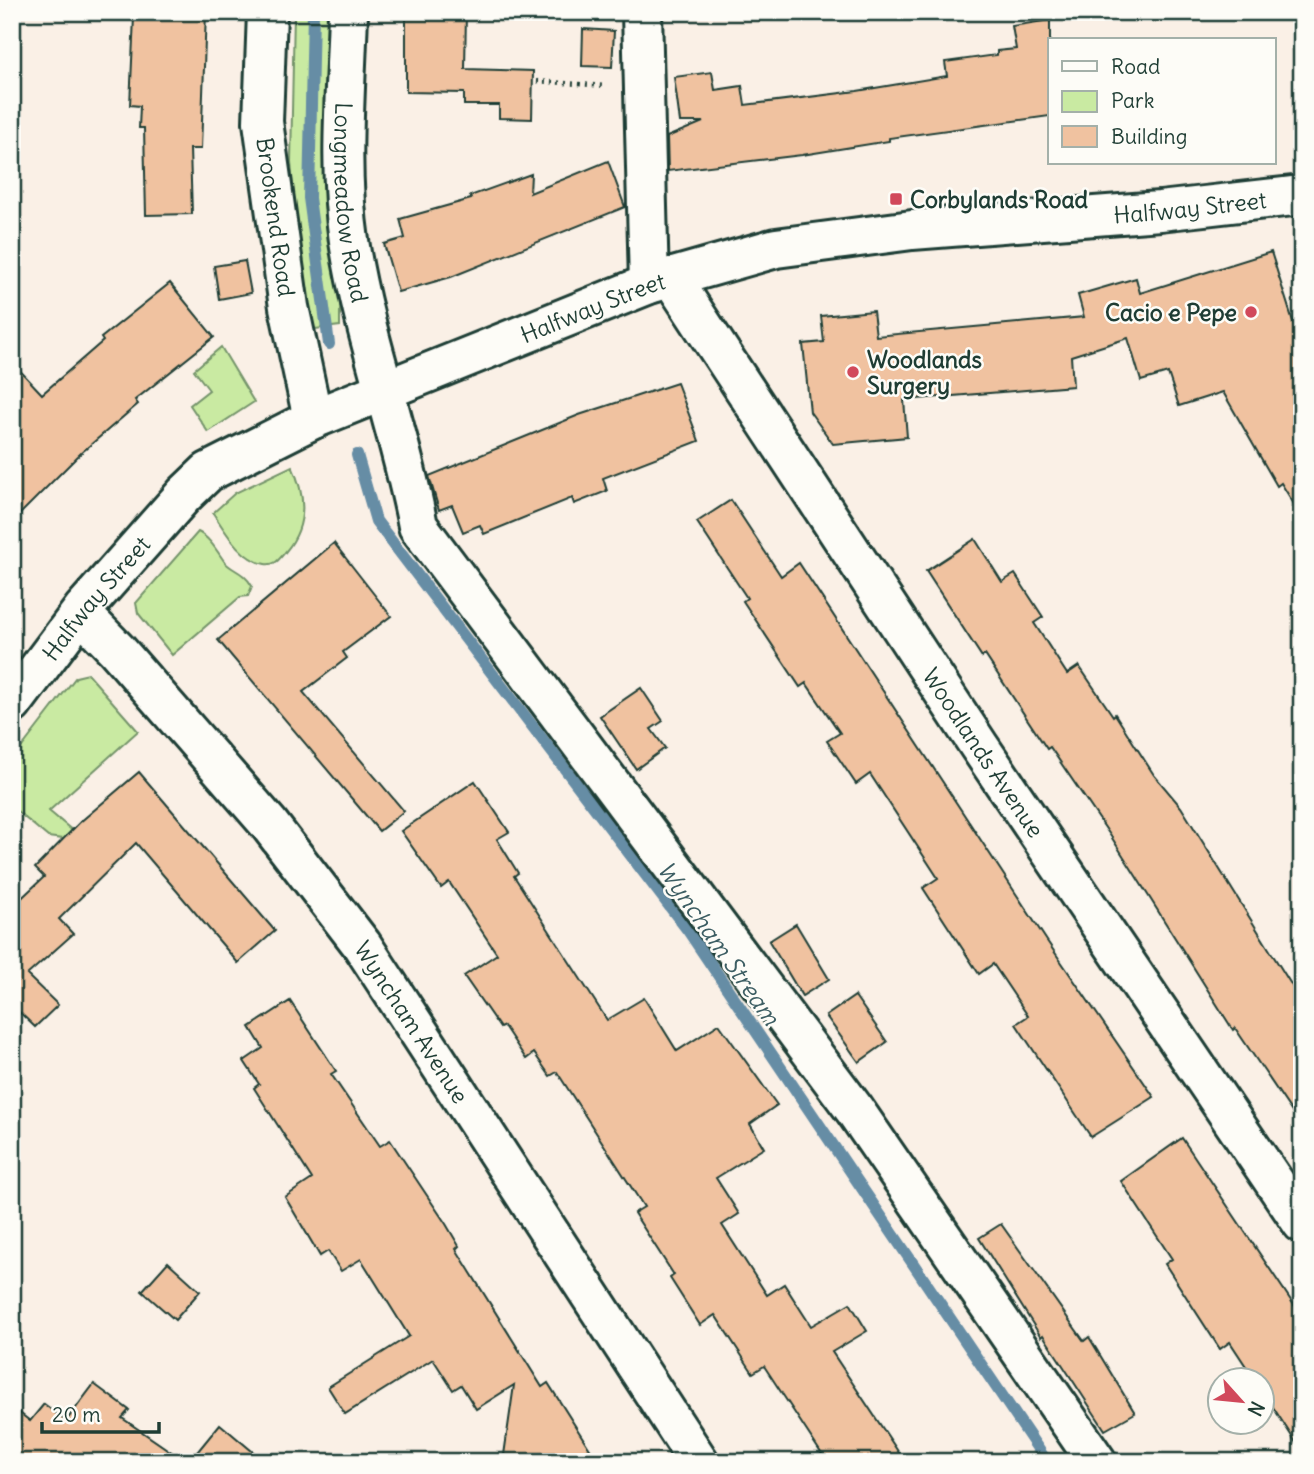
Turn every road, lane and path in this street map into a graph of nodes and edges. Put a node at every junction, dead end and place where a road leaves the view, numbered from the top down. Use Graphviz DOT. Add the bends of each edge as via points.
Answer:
graph roads {
  1 [pos="267,12"];
  2 [pos="348,12"];
  3 [pos="642,12"];
  4 [pos="537,81"];
  5 [pos="643,89"];
  6 [pos="1302,195"];
  7 [pos="660,280"];
  8 [pos="387,389"];
  9 [pos="313,419"];
  10 [pos="81,613"];
  11 [pos="12,704"];
  12 [pos="1302,1223"];
  13 [pos="699,1462"];
  14 [pos="1097,1462"];
  1 -- 9 [label="street, Brookend Road" via="263,122 289,307"];
  2 -- 8 [label="street, Longmeadow Road" via="344,202 366,321"];
  3 -- 5 [label="street"];
  4 -- 5 [label="path"];
  5 -- 7 [label="street"];
  6 -- 7 [label="street, Halfway Street" via="871,235 776,248"];
  7 -- 8 [label="street, Halfway Street"];
  7 -- 12 [label="street, Woodlands Avenue"];
  8 -- 9 [label="street, Halfway Street"];
  8 -- 14 [label="street, Longmeadow Road" via="418,526 854,1109"];
  9 -- 10 [label="street, Halfway Street" via="208,472"];
  10 -- 11 [label="street, Halfway Street"];
  10 -- 13 [label="street, Wyncham Avenue" via="269,824 362,945"];
}
